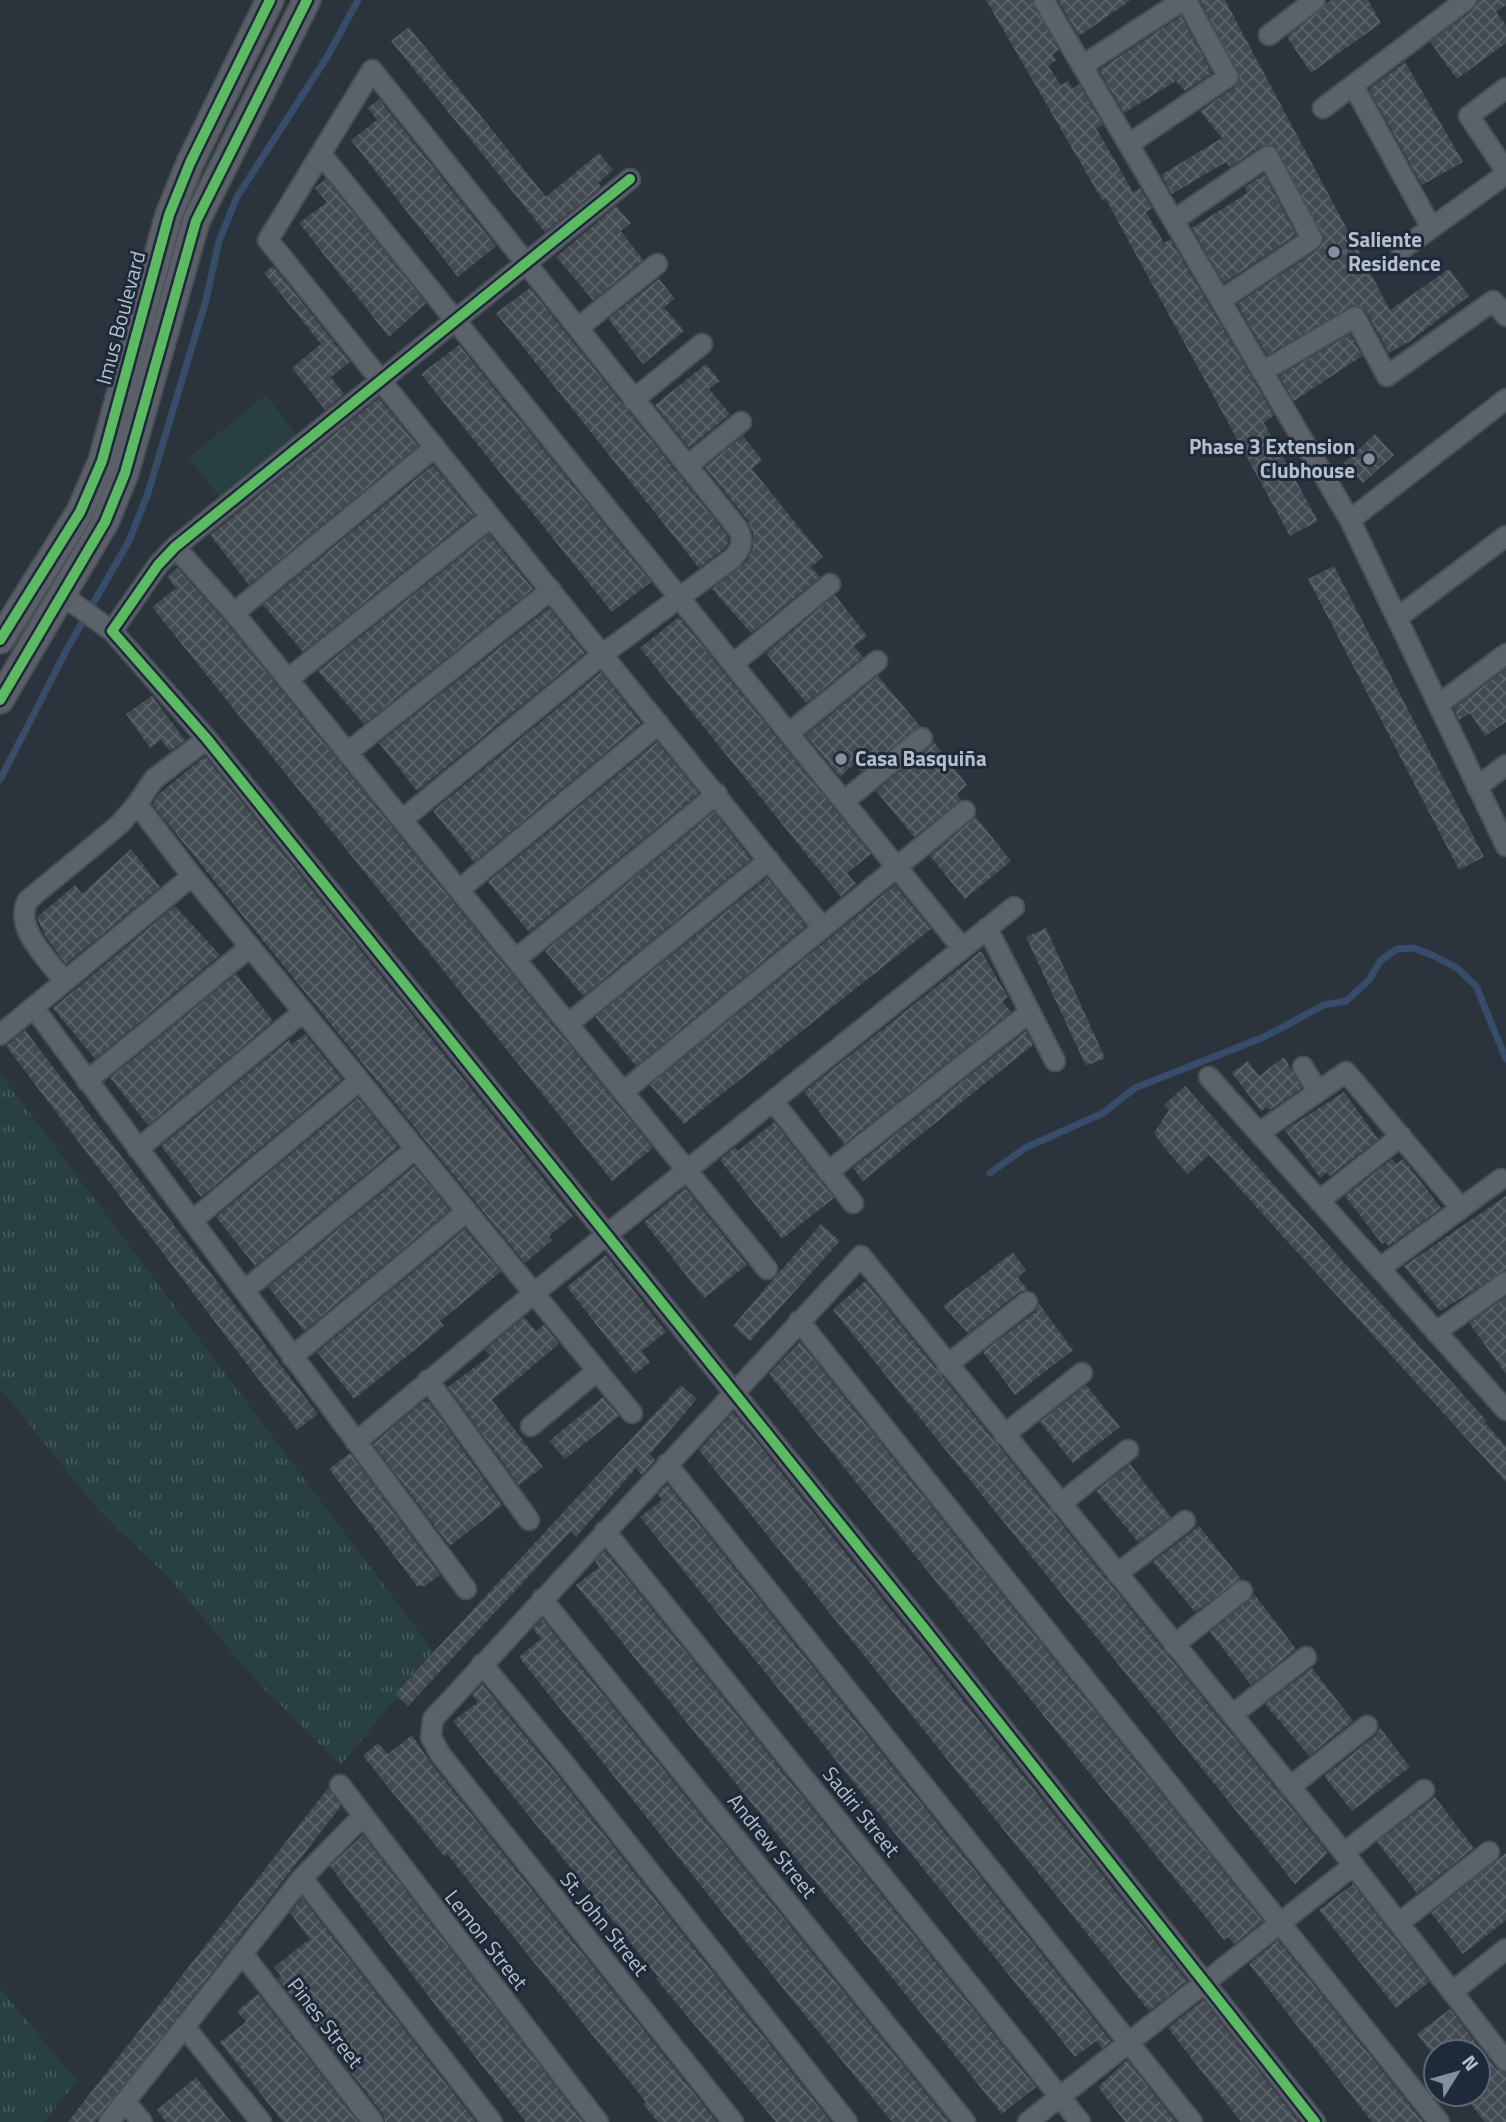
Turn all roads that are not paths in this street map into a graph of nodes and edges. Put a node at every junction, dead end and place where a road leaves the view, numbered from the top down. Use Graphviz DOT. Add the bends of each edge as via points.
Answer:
graph roads {
  1 [pos="270,0"];
  2 [pos="307,0"];
  3 [pos="1185,0"];
  4 [pos="1466,0"];
  5 [pos="1044,1"];
  6 [pos="1308,2"];
  7 [pos="1269,35"];
  8 [pos="1082,66"];
  9 [pos="1353,85"];
  10 [pos="1506,88"];
  11 [pos="1323,108"];
  12 [pos="1129,144"];
  13 [pos="321,154"];
  14 [pos="1506,172"];
  15 [pos="630,179"];
  16 [pos="1174,220"];
  17 [pos="1431,227"];
  18 [pos="1402,249"];
  19 [pos="527,261"];
  20 [pos="657,264"];
  21 [pos="1221,300"];
  22 [pos="1506,316"];
  23 [pos="456,320"];
  24 [pos="578,328"];
  25 [pos="702,344"];
  26 [pos="1262,372"];
  27 [pos="380,380"];
  28 [pos="1506,399"];
  29 [pos="634,400"];
  30 [pos="741,422"];
  31 [pos="435,447"];
  32 [pos="687,466"];
  33 [pos="491,517"];
  34 [pos="1350,520"];
  35 [pos="1506,536"];
  36 [pos="175,547"];
  37 [pos="830,584"];
  38 [pos="551,590"];
  39 [pos="680,596"];
  40 [pos="69,600"];
  41 [pos="234,613"];
  42 [pos="1396,618"];
  43 [pos="104,625"];
  44 [pos="0,639"];
  45 [pos="603,654"];
  46 [pos="1506,654"];
  47 [pos="877,661"];
  48 [pos="733,664"];
  49 [pos="288,679"];
  50 [pos="0,699"];
  51 [pos="1438,705"];
  52 [pos="659,723"];
  53 [pos="789,733"];
  54 [pos="207,738"];
  55 [pos="922,738"];
  56 [pos="348,753"];
  57 [pos="1506,765"];
  58 [pos="1477,787"];
  59 [pos="717,794"];
  60 [pos="844,802"];
  61 [pos="137,804"];
  62 [pos="965,811"];
  63 [pos="402,820"];
  64 [pos="1506,846"];
  65 [pos="769,860"];
  66 [pos="897,867"];
  67 [pos="192,876"];
  68 [pos="459,890"];
  69 [pos="1014,907"];
  70 [pos="823,928"];
  71 [pos="987,928"];
  72 [pos="250,947"];
  73 [pos="962,948"];
  74 [pos="516,959"];
  75 [pos="64,981"];
  76 [pos="34,1008"];
  77 [pos="303,1012"];
  78 [pos="1030,1012"];
  79 [pos="568,1024"];
  80 [pos="0,1035"];
  81 [pos="1055,1061"];
  82 [pos="1303,1067"];
  83 [pos="1209,1077"];
  84 [pos="87,1081"];
  85 [pos="359,1081"];
  86 [pos="1318,1091"];
  87 [pos="623,1092"];
  88 [pos="772,1101"];
  89 [pos="1259,1133"];
  90 [pos="1401,1136"];
  91 [pos="138,1149"];
  92 [pos="415,1149"];
  93 [pos="687,1170"];
  94 [pos="828,1172"];
  95 [pos="1501,1179"];
  96 [pos="1320,1201"];
  97 [pos="853,1203"];
  98 [pos="1461,1208"];
  99 [pos="466,1212"];
  100 [pos="192,1221"];
  101 [pos="607,1235"];
  102 [pos="1380,1268"];
  103 [pos="766,1269"];
  104 [pos="1506,1282"];
  105 [pos="244,1291"];
  106 [pos="533,1294"];
  107 [pos="1027,1301"];
  108 [pos="799,1321"];
  109 [pos="1436,1332"];
  110 [pos="292,1357"];
  111 [pos="947,1365"];
  112 [pos="597,1371"];
  113 [pos="1082,1373"];
  114 [pos="428,1380"];
  115 [pos="733,1391"];
  116 [pos="1503,1402"];
  117 [pos="632,1413"];
  118 [pos="531,1426"];
  119 [pos="1004,1434"];
  120 [pos="356,1442"];
  121 [pos="1128,1450"];
  122 [pos="667,1464"];
  123 [pos="1060,1504"];
  124 [pos="529,1520"];
  125 [pos="1185,1521"];
  126 [pos="605,1531"];
  127 [pos="1117,1574"];
  128 [pos="466,1589"];
  129 [pos="1242,1591"];
  130 [pos="542,1599"];
  131 [pos="1174,1644"];
  132 [pos="1306,1657"];
  133 [pos="482,1664"];
  134 [pos="1232,1715"];
  135 [pos="1367,1726"];
  136 [pos="340,1785"];
  137 [pos="1290,1787"];
  138 [pos="1424,1790"];
  139 [pos="362,1817"];
  140 [pos="1489,1852"];
  141 [pos="1349,1859"];
  142 [pos="302,1878"];
  143 [pos="1282,1922"];
  144 [pos="1399,1923"];
  145 [pos="1506,1949"];
  146 [pos="242,1953"];
  147 [pos="1206,1984"];
  148 [pos="1452,1992"];
  149 [pos="184,2026"];
  150 [pos="1130,2043"];
  151 [pos="1506,2061"];
  152 [pos="1061,2096"];
  153 [pos="126,2103"];
  154 [pos="109,2122"];
  155 [pos="142,2122"];
  156 [pos="261,2122"];
  157 [pos="373,2122"];
  158 [pos="492,2122"];
  159 [pos="598,2122"];
  160 [pos="733,2122"];
  161 [pos="847,2122"];
  162 [pos="965,2122"];
  163 [pos="1028,2122"];
  164 [pos="1080,2122"];
  165 [pos="1192,2122"];
  166 [pos="1315,2122"];
  167 [pos="1439,2122"];
  1 -- 44 [label="main road, Imus Boulevard" via="169,215 102,461 80,512"];
  2 -- 40 [label="main road" via="196,221 124,473"];
  3 -- 8 [label="street"];
  3 -- 12 [label="street" via="1228,76"];
  4 -- 9 [label="street"];
  5 -- 8 [label="street"];
  6 -- 7 [label="street"];
  8 -- 12 [label="street"];
  9 -- 11 [label="street"];
  9 -- 17 [label="street"];
  10 -- 14 [label="street" via="1469,116"];
  12 -- 16 [label="street"];
  13 -- 19 [label="street" via="372,70"];
  13 -- 23 [label="street"];
  13 -- 27 [label="street" via="268,240"];
  14 -- 17 [label="street"];
  15 -- 19 [label="street"];
  16 -- 21 [label="street"];
  16 -- 21 [label="street" via="1268,156 1312,239"];
  17 -- 18 [label="street"];
  19 -- 23 [label="street"];
  19 -- 24 [label="street"];
  20 -- 24 [label="street"];
  21 -- 26 [label="street"];
  22 -- 26 [label="street" via="1493,301 1387,376 1355,317"];
  23 -- 27 [label="street"];
  23 -- 39 [label="street"];
  24 -- 29 [label="street"];
  25 -- 29 [label="street"];
  26 -- 34 [label="street"];
  27 -- 31 [label="street"];
  27 -- 36 [label="street"];
  28 -- 34 [label="street"];
  29 -- 32 [label="street"];
  30 -- 32 [label="street"];
  31 -- 33 [label="street"];
  31 -- 41 [label="street"];
  32 -- 39 [label="street" via="743,539 733,558"];
  33 -- 38 [label="street"];
  33 -- 49 [label="street"];
  34 -- 42 [label="street"];
  35 -- 42 [label="street"];
  36 -- 41 [label="street"];
  36 -- 43 [label="street"];
  37 -- 48 [label="street"];
  38 -- 45 [label="street"];
  38 -- 56 [label="street"];
  39 -- 45 [label="street"];
  39 -- 48 [label="street"];
  40 -- 43 [label="street"];
  40 -- 50 [label="main road"];
  41 -- 49 [label="street"];
  42 -- 51 [label="street"];
  43 -- 54 [label="street"];
  45 -- 52 [label="street"];
  45 -- 63 [label="street"];
  46 -- 51 [label="street"];
  47 -- 53 [label="street"];
  48 -- 53 [label="street"];
  49 -- 56 [label="street"];
  51 -- 58 [label="street"];
  52 -- 59 [label="street"];
  52 -- 68 [label="street"];
  53 -- 60 [label="street"];
  54 -- 61 [label="street" via="154,779"];
  54 -- 101 [label="street"];
  55 -- 60 [label="street"];
  56 -- 63 [label="street"];
  57 -- 58 [label="street"];
  58 -- 64 [label="street"];
  59 -- 65 [label="street"];
  59 -- 74 [label="street"];
  60 -- 66 [label="street"];
  61 -- 67 [label="street"];
  61 -- 75 [label="street" via="120,824 28,900 22,912 24,926"];
  62 -- 66 [label="street"];
  63 -- 68 [label="street"];
  65 -- 70 [label="street"];
  65 -- 79 [label="street"];
  66 -- 70 [label="street"];
  66 -- 73 [label="street"];
  67 -- 72 [label="street"];
  67 -- 75 [label="street"];
  68 -- 74 [label="street"];
  69 -- 71 [label="street"];
  70 -- 87 [label="street"];
  71 -- 73 [label="street"];
  71 -- 78 [label="street"];
  72 -- 77 [label="street"];
  72 -- 84 [label="street"];
  73 -- 88 [label="street"];
  74 -- 79 [label="street"];
  75 -- 76 [label="street"];
  76 -- 80 [label="street"];
  76 -- 84 [label="street"];
  77 -- 85 [label="street"];
  77 -- 91 [label="street"];
  78 -- 81 [label="street"];
  78 -- 94 [label="street"];
  79 -- 87 [label="street"];
  82 -- 86 [label="street"];
  83 -- 89 [label="street"];
  84 -- 91 [label="street"];
  85 -- 92 [label="street"];
  85 -- 100 [label="street"];
  86 -- 89 [label="street"];
  86 -- 90 [label="street" via="1346,1072"];
  87 -- 93 [label="street"];
  88 -- 93 [label="street"];
  88 -- 94 [label="street"];
  89 -- 96 [label="street"];
  90 -- 96 [label="street"];
  90 -- 98 [label="street"];
  91 -- 100 [label="street"];
  92 -- 99 [label="street"];
  92 -- 105 [label="street"];
  93 -- 101 [label="street"];
  93 -- 103 [label="street"];
  94 -- 97 [label="street"];
  95 -- 98 [label="street"];
  96 -- 102 [label="street"];
  98 -- 102 [label="street"];
  99 -- 106 [label="street"];
  99 -- 110 [label="street"];
  100 -- 105 [label="street"];
  101 -- 106 [label="street"];
  101 -- 115 [label="street"];
  102 -- 109 [label="street"];
  104 -- 109 [label="street"];
  105 -- 110 [label="street"];
  106 -- 112 [label="street"];
  106 -- 114 [label="street"];
  107 -- 111 [label="street"];
  108 -- 111 [label="street" via="861,1256"];
  108 -- 115 [label="street"];
  108 -- 143 [label="street"];
  109 -- 116 [label="street"];
  110 -- 120 [label="street"];
  111 -- 119 [label="street"];
  112 -- 117 [label="street"];
  112 -- 118 [label="street"];
  113 -- 119 [label="street"];
  114 -- 120 [label="street"];
  114 -- 124 [label="street"];
  115 -- 122 [label="street"];
  115 -- 147 [label="street"];
  119 -- 123 [label="street"];
  120 -- 128 [label="street"];
  121 -- 123 [label="street"];
  122 -- 126 [label="street"];
  122 -- 150 [label="street"];
  123 -- 127 [label="street"];
  125 -- 127 [label="street"];
  126 -- 130 [label="street"];
  126 -- 152 [label="street, Sadiri Street"];
  127 -- 131 [label="street"];
  129 -- 131 [label="street"];
  130 -- 133 [label="street"];
  130 -- 162 [label="street, Andrew Street"];
  131 -- 134 [label="street"];
  132 -- 134 [label="street"];
  133 -- 160 [label="street, St. John Street" via="433,1718 431,1737 440,1754"];
  133 -- 161 [label="street"];
  134 -- 137 [label="street"];
  135 -- 137 [label="street"];
  136 -- 139 [label="street, Lemon Street"];
  137 -- 141 [label="street"];
  138 -- 141 [label="street"];
  139 -- 142 [label="street"];
  139 -- 159 [label="street, Lemon Street"];
  140 -- 144 [label="street"];
  141 -- 143 [label="street"];
  141 -- 144 [label="street"];
  142 -- 146 [label="street"];
  142 -- 158 [label="street"];
  143 -- 147 [label="street"];
  143 -- 167 [label="street"];
  144 -- 148 [label="street"];
  145 -- 148 [label="street"];
  146 -- 149 [label="street"];
  146 -- 157 [label="street, Pines Street"];
  147 -- 150 [label="street"];
  147 -- 166 [label="street"];
  148 -- 151 [label="street"];
  149 -- 153 [label="street"];
  149 -- 156 [label="street"];
  150 -- 152 [label="street"];
  150 -- 165 [label="street"];
  152 -- 163 [label="street"];
  152 -- 164 [label="street, Sadiri Street"];
  153 -- 154 [label="street"];
  153 -- 155 [label="street"];
}
